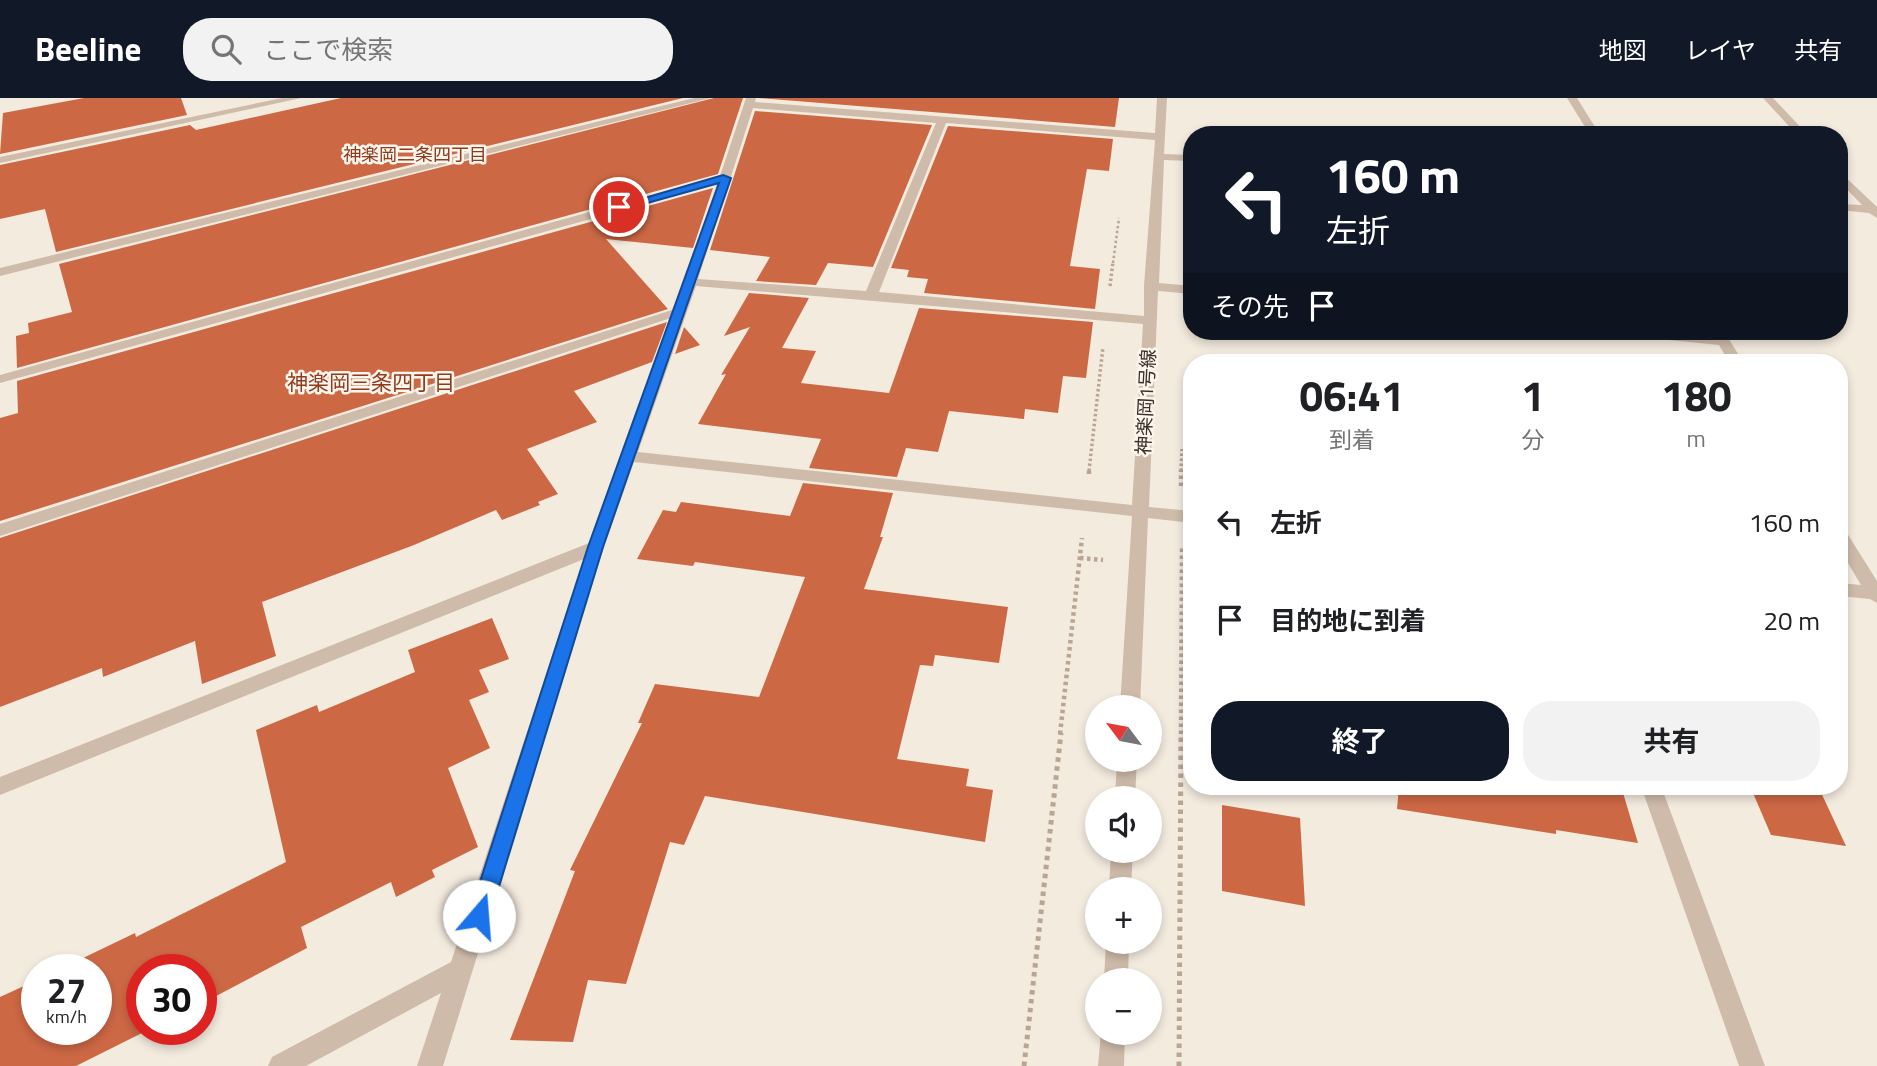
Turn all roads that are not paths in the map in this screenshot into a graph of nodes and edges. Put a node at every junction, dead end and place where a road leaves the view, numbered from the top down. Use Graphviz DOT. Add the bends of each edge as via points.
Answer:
graph roads {
  1 [pos="296,98"];
  2 [pos="706,98"];
  3 [pos="1162,98"];
  4 [pos="1572,98"];
  5 [pos="1768,98"];
  6 [pos="750,102"];
  7 [pos="942,121"];
  8 [pos="1589,126"];
  9 [pos="1794,126"];
  10 [pos="1160,137"];
  11 [pos="1160,157"];
  12 [pos="1183,158"];
  13 [pos="0,160"];
  14 [pos="726,178"];
  15 [pos="1848,183"];
  16 [pos="1848,208"];
  17 [pos="1876,211"];
  18 [pos="0,272"];
  19 [pos="691,282"];
  20 [pos="1150,286"];
  21 [pos="1183,289"];
  22 [pos="871,295"];
  23 [pos="681,311"];
  24 [pos="1149,320"];
  25 [pos="0,379"];
  26 [pos="628,456"];
  27 [pos="1140,511"];
  28 [pos="1183,516"];
  29 [pos="0,530"];
  30 [pos="596,547"];
  31 [pos="1848,549"];
  32 [pos="1848,590"];
  33 [pos="1876,594"];
  34 [pos="1131,695"];
  35 [pos="0,786"];
  36 [pos="1654,795"];
  37 [pos="463,969"];
  38 [pos="1112,1045"];
  39 [pos="281,1066"];
  40 [pos="430,1066"];
  41 [pos="1111,1066"];
  42 [pos="1752,1066"];
  1 -- 13 [label="street"];
  2 -- 18 [label="street"];
  3 -- 10 [label="street, 神楽岡1号線"];
  4 -- 8 [label="street"];
  5 -- 9 [label="street"];
  6 -- 7 [label="street"];
  6 -- 14 [label="street"];
  7 -- 10 [label="street"];
  7 -- 22 [label="street"];
  10 -- 11 [label="street, 神楽岡1号線"];
  11 -- 12 [label="street"];
  11 -- 20 [label="street, 神楽岡1号線"];
  14 -- 19 [label="street"];
  14 -- 25 [label="street"];
  15 -- 17 [label="street"];
  16 -- 17 [label="street"];
  19 -- 22 [label="street"];
  19 -- 23 [label="street"];
  20 -- 21 [label="street"];
  20 -- 24 [label="street, 神楽岡1号線"];
  22 -- 24 [label="street"];
  23 -- 26 [label="street"];
  23 -- 29 [label="street"];
  24 -- 27 [label="street, 神楽岡1号線"];
  26 -- 27 [label="street"];
  26 -- 30 [label="street"];
  27 -- 28 [label="street"];
  27 -- 34 [label="street, 神楽岡1号線"];
  30 -- 35 [label="street"];
  30 -- 37 [label="street"];
  31 -- 33 [label="street"];
  32 -- 33 [label="street"];
  36 -- 42 [label="street"];
  37 -- 39 [label="street"];
  37 -- 40 [label="street"];
  38 -- 41 [label="street"];
}
